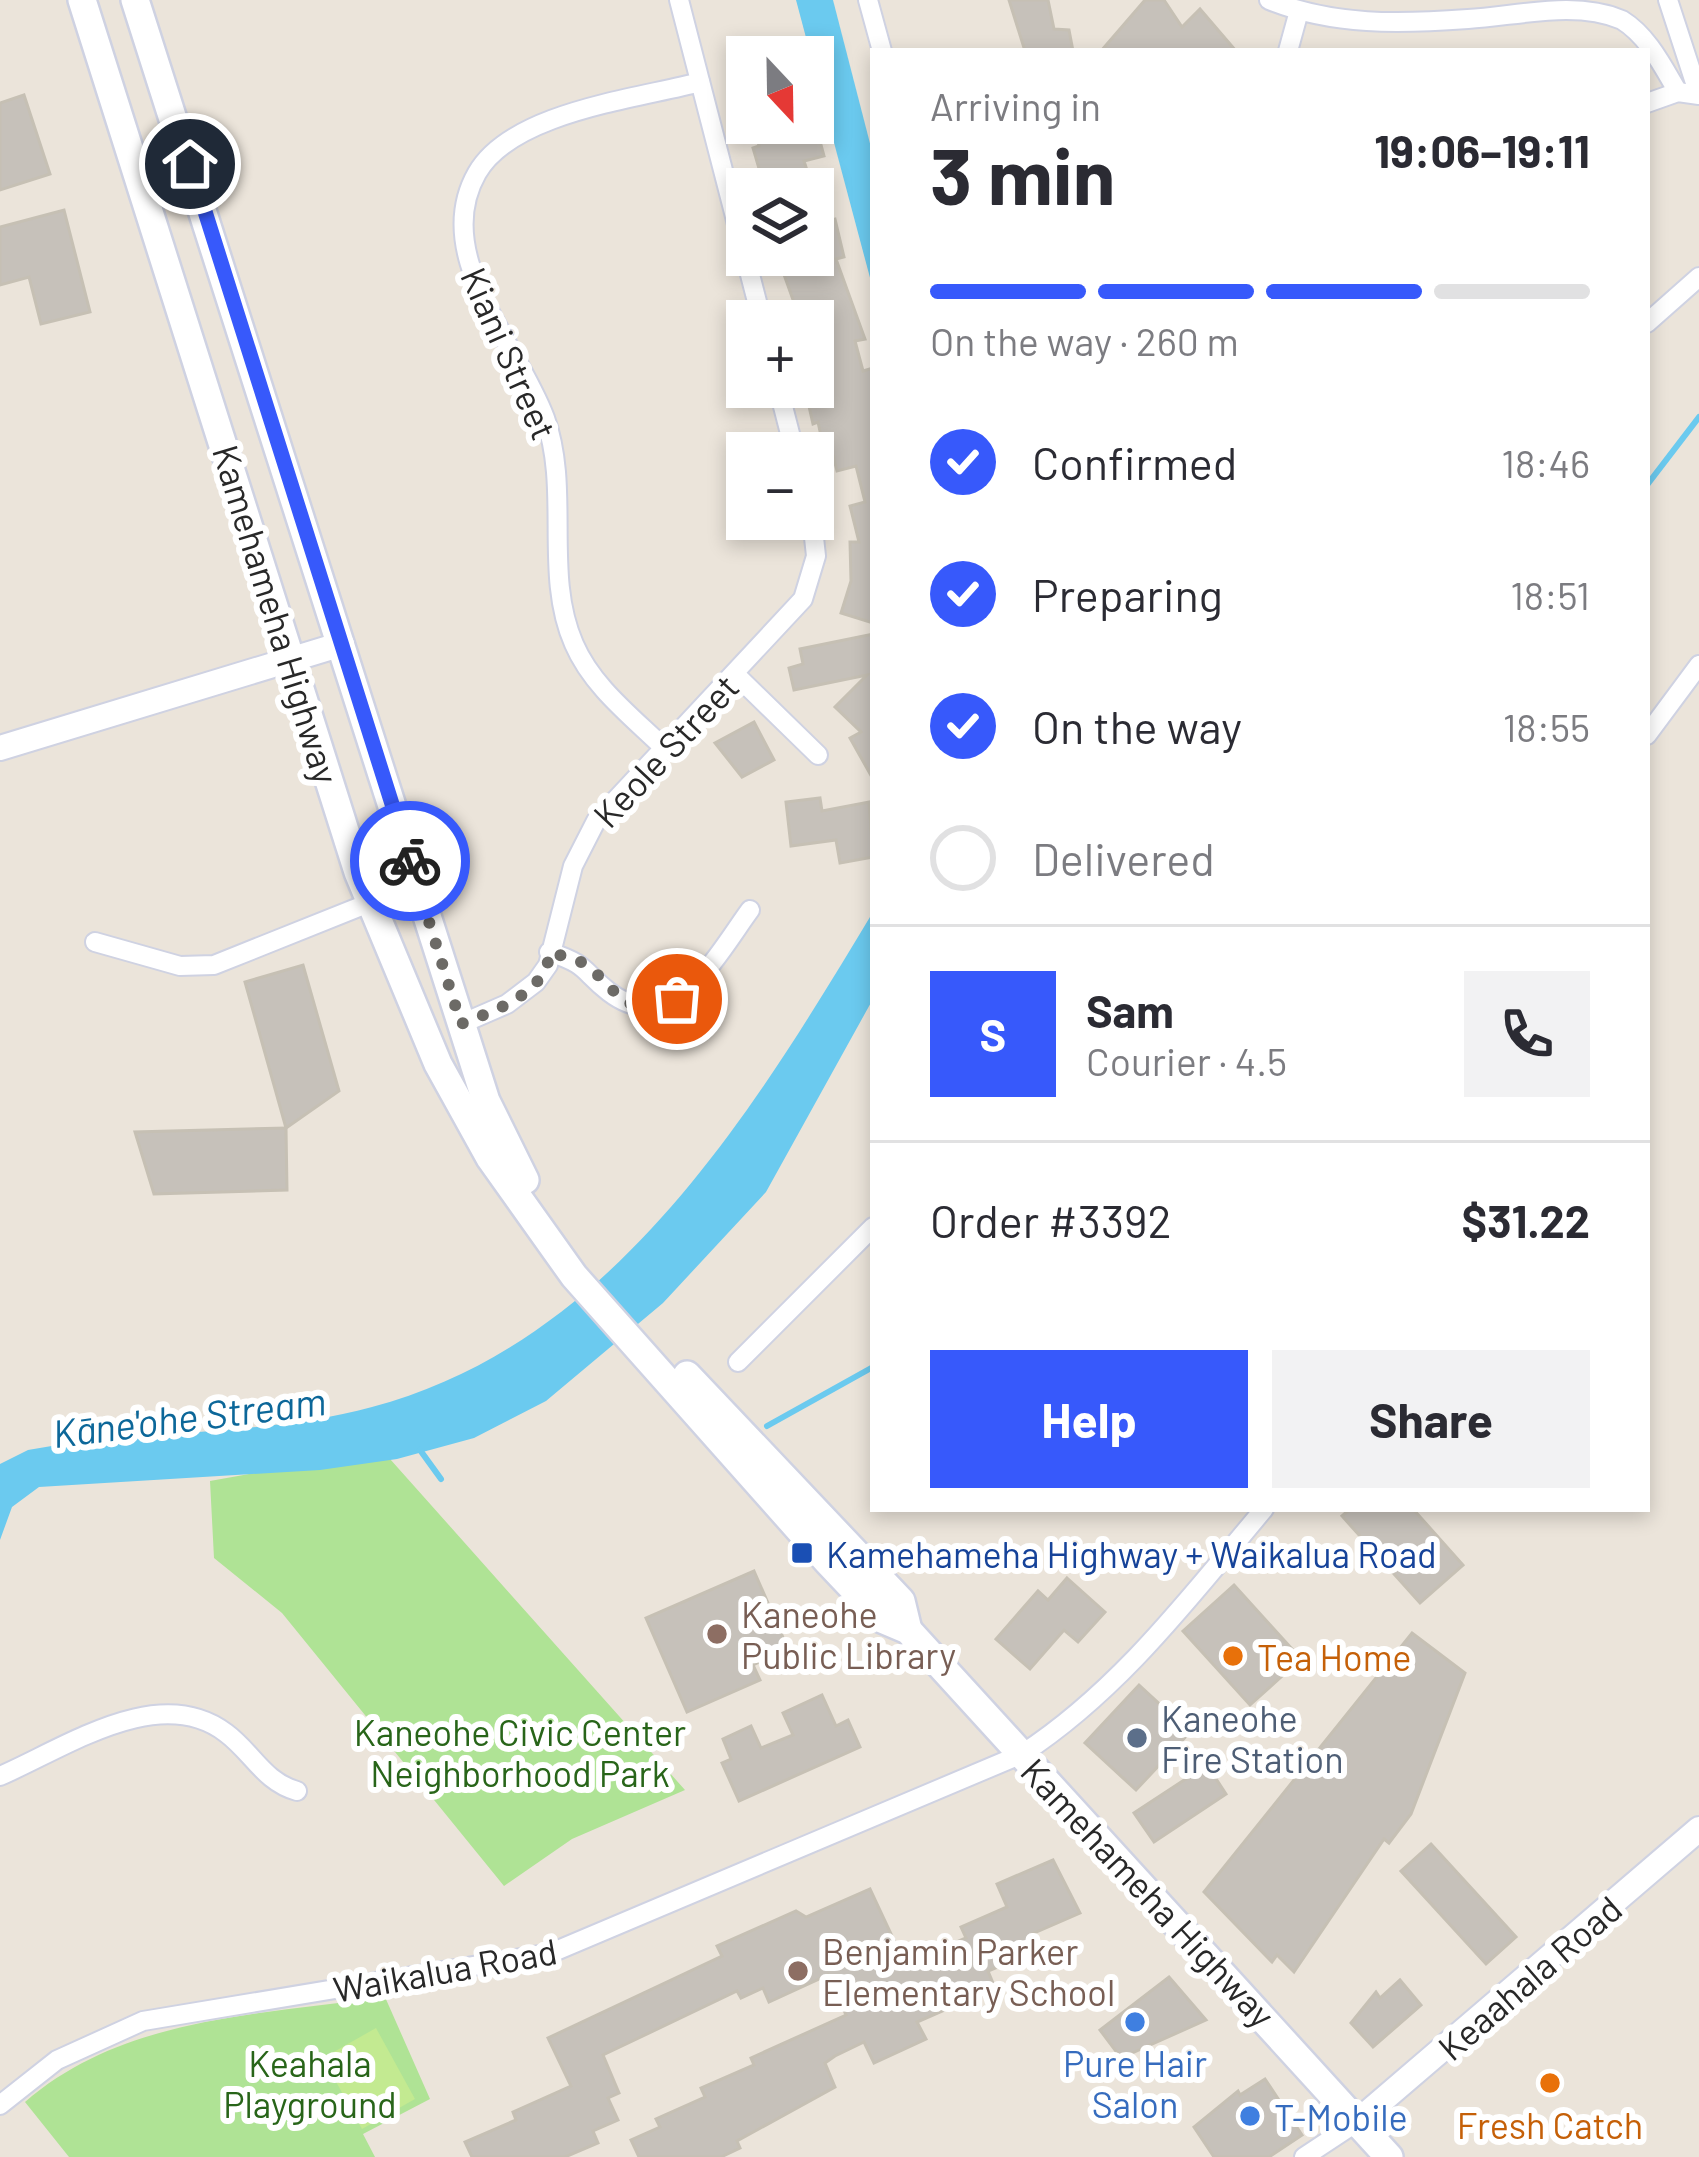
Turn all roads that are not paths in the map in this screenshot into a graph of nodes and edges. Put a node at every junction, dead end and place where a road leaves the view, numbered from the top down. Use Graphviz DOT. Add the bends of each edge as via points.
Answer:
graph roads {
  1 [pos="82,0"];
  2 [pos="135,0"];
  3 [pos="680,0"];
  4 [pos="868,0"];
  5 [pos="1269,0"];
  6 [pos="1668,0"];
  7 [pos="1299,11"];
  8 [pos="147,32"];
  9 [pos="96,39"];
  10 [pos="880,48"];
  11 [pos="1289,48"];
  12 [pos="1649,48"];
  13 [pos="1650,49"];
  14 [pos="700,82"];
  15 [pos="1678,92"];
  16 [pos="1699,95"];
  17 [pos="1650,103"];
  18 [pos="1699,277"];
  19 [pos="757,300"];
  20 [pos="1650,320"];
  21 [pos="814,540"];
  22 [pos="342,644"];
  23 [pos="291,658"];
  24 [pos="735,674"];
  25 [pos="1696,674"];
  26 [pos="1650,731"];
  27 [pos="663,747"];
  28 [pos="0,748"];
  29 [pos="818,755"];
  30 [pos="369,903"];
  31 [pos="750,910"];
  32 [pos="95,943"];
  33 [pos="550,952"];
  34 [pos="461,1024"];
  35 [pos="422,1030"];
  36 [pos="870,1230"];
  37 [pos="583,1272"];
  38 [pos="738,1362"];
  39 [pos="1261,1512"];
  40 [pos="1022,1754"];
  41 [pos="0,1776"];
  42 [pos="297,1791"];
  43 [pos="1699,1829"];
  44 [pos="0,2105"];
  45 [pos="1357,2122"];
  46 [pos="1304,2157"];
  47 [pos="1389,2157"];
  1 -- 9 [label="main road, Kamehameha Highway"];
  2 -- 8 [label="main road, Kamehameha Highway"];
  3 -- 14 [label="street"];
  4 -- 10 [label="street"];
  5 -- 7 [label="street"];
  6 -- 16 [label="street"];
  7 -- 11 [label="street"];
  7 -- 12 [label="street" via="1365,23 1535,8 1605,13"];
  8 -- 9 [label="main road"];
  8 -- 22 [label="main road, Kamehameha Highway"];
  9 -- 23 [label="main road, Kamehameha Highway"];
  13 -- 15 [label="street"];
  14 -- 19 [label="street"];
  14 -- 27 [label="street, Kiani Street" via="521,132 478,172 463,221 473,271 549,430 570,636 592,676"];
  15 -- 16 [label="street"];
  15 -- 17 [label="street"];
  18 -- 20 [label="street"];
  21 -- 24 [label="street, Keole Street" via="803,599"];
  22 -- 23 [label="street"];
  22 -- 34 [label="main road, Kamehameha Highway"];
  23 -- 28 [label="street"];
  23 -- 30 [label="main road, Kamehameha Highway"];
  24 -- 27 [label="street, Keole Street"];
  24 -- 29 [label="street"];
  25 -- 26 [label="street"];
  27 -- 33 [label="street, Keole Street" via="586,837"];
  30 -- 32 [label="street" via="214,965 180,966"];
  30 -- 35 [label="main road, Kamehameha Highway"];
  31 -- 33 [label="street" via="697,983 665,1004 619,998 583,963"];
  33 -- 34 [label="street, Keole Street" via="529,990"];
  34 -- 35 [label="main road"];
  34 -- 37 [label="main road, Kamehameha Highway" via="511,1156"];
  35 -- 37 [label="main road, Kamehameha Highway" via="490,1158"];
  36 -- 38 [label="street"];
  37 -- 40 [label="main road, Kamehameha Highway" via="828,1562 882,1618 908,1630"];
  39 -- 40 [label="street, Waikalua Road" via="1139,1654 1061,1729"];
  40 -- 44 [label="street, Waikalua Road" via="551,1953 143,2021 57,2060"];
  40 -- 45 [label="main road, Kamehameha Highway"];
  41 -- 42 [label="street" via="129,1720 172,1713 215,1726 272,1780"];
  43 -- 45 [label="street, Keaahala Road"];
  45 -- 46 [label="street"];
  45 -- 47 [label="main road, Kamehameha Highway"];
}
